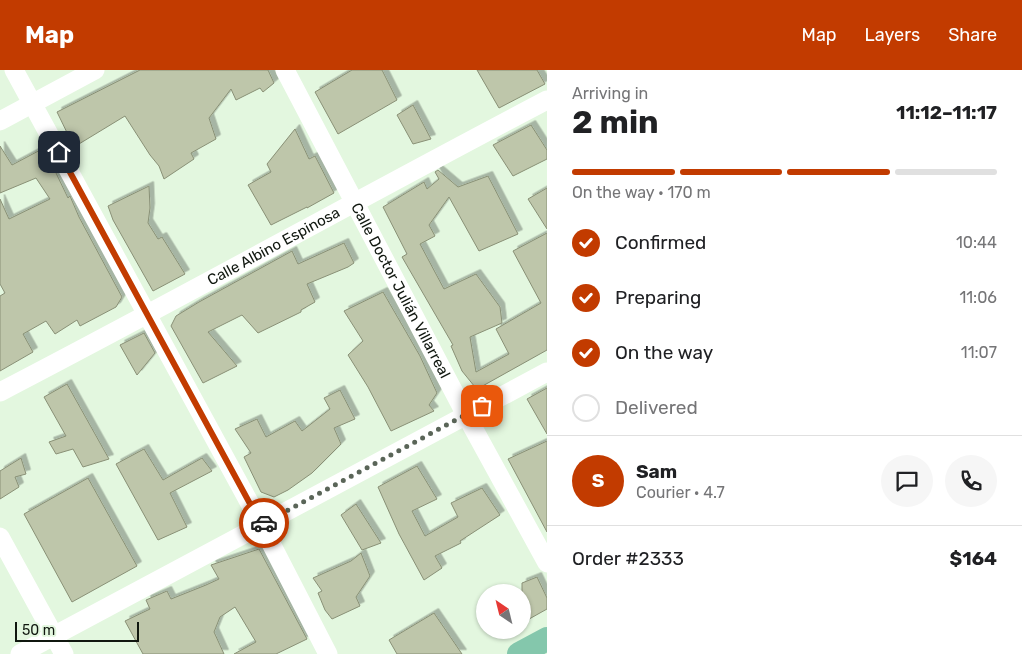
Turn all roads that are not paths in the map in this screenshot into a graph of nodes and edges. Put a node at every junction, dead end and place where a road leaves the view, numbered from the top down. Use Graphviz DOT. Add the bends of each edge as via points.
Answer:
graph roads {
  1 [pos="14,70"];
  2 [pos="95,70"];
  3 [pos="285,70"];
  4 [pos="547,100"];
  5 [pos="32,104"];
  6 [pos="0,121"];
  7 [pos="354,202"];
  8 [pos="147,315"];
  9 [pos="547,372"];
  10 [pos="0,392"];
  11 [pos="466,415"];
  12 [pos="261,524"];
  13 [pos="0,537"];
  14 [pos="547,563"];
  15 [pos="54,636"];
  16 [pos="547,639"];
  17 [pos="20,654"];
  18 [pos="64,654"];
  19 [pos="328,654"];
  20 [pos="519,654"];
  1 -- 5 [label="street"];
  2 -- 5 [label="street"];
  3 -- 7 [label="street, Calle Doctor Julián Villarreal"];
  4 -- 7 [label="street, Calle Albino Espinosa"];
  5 -- 6 [label="street"];
  5 -- 8 [label="street"];
  7 -- 8 [label="street, Calle Albino Espinosa"];
  7 -- 11 [label="street, Calle Doctor Julián Villarreal"];
  8 -- 10 [label="street, Calle Albino Espinosa"];
  8 -- 12 [label="street"];
  9 -- 11 [label="street"];
  11 -- 12 [label="street"];
  11 -- 14 [label="street, Calle Doctor Julián Villarreal"];
  12 -- 15 [label="street"];
  12 -- 19 [label="street"];
  13 -- 15 [label="street"];
  15 -- 17 [label="street"];
  15 -- 18 [label="street"];
  16 -- 20 [label="main road"];
}
